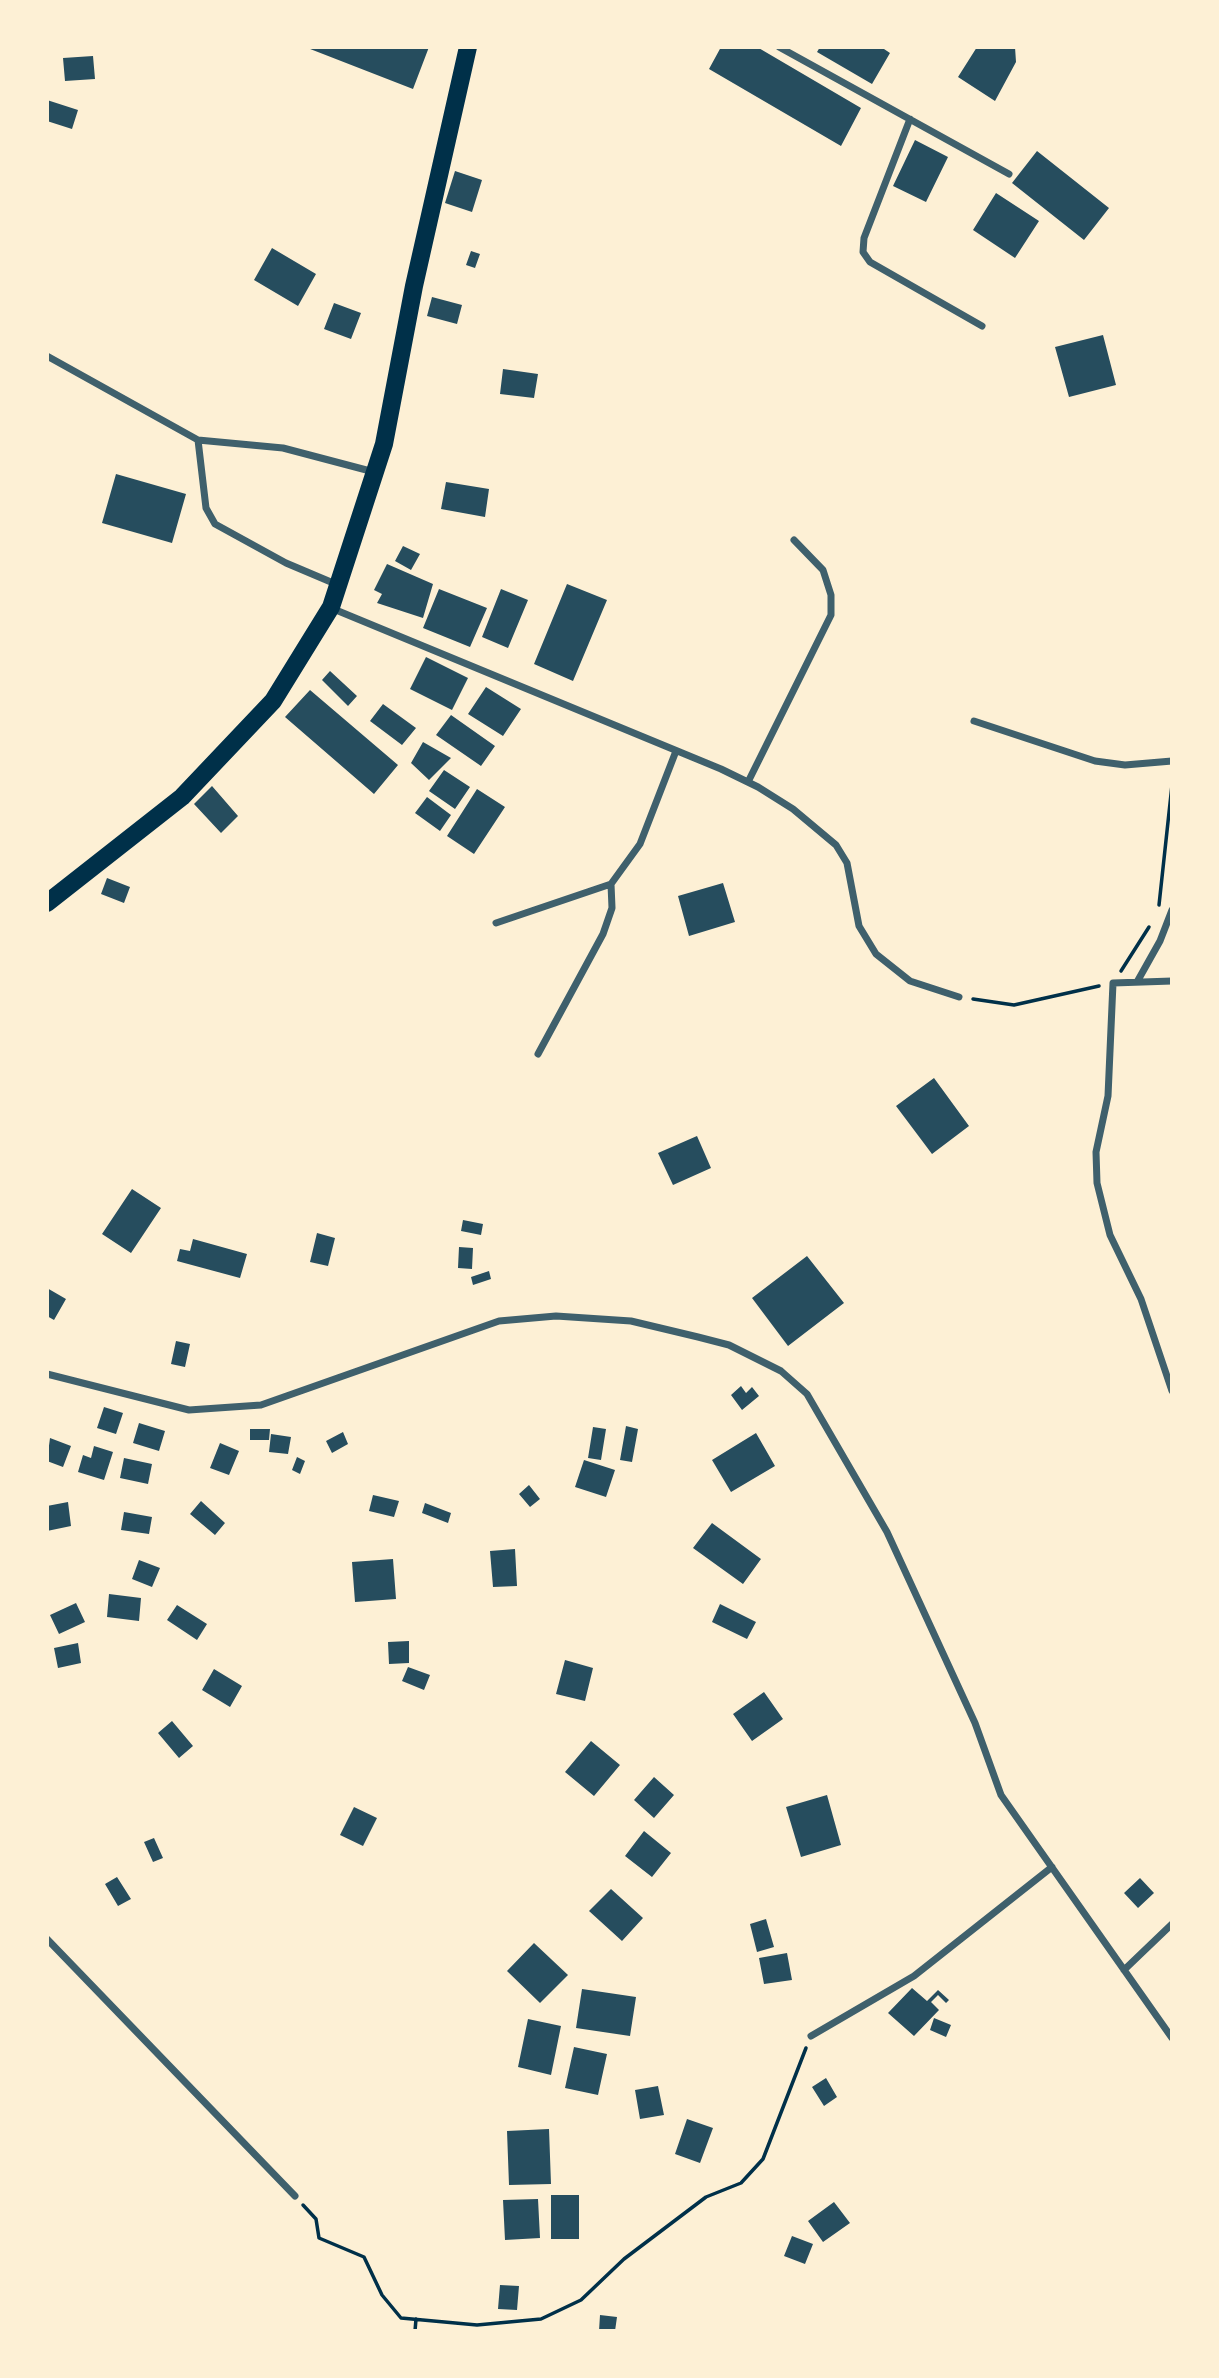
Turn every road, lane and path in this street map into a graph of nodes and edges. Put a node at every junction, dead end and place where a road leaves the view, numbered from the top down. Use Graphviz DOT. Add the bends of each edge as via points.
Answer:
graph roads {
  1 [pos="468,47"];
  2 [pos="779,47"];
  3 [pos="910,119"];
  4 [pos="1009,174"];
  5 [pos="982,326"];
  6 [pos="47,356"];
  7 [pos="198,440"];
  8 [pos="375,472"];
  9 [pos="794,540"];
  10 [pos="338,585"];
  11 [pos="331,607"];
  12 [pos="974,721"];
  13 [pos="676,751"];
  14 [pos="1172,761"];
  15 [pos="748,782"];
  16 [pos="1172,785"];
  17 [pos="611,884"];
  18 [pos="47,903"];
  19 [pos="1172,910"];
  20 [pos="1158,913"];
  21 [pos="496,923"];
  22 [pos="1151,925"];
  23 [pos="1172,981"];
  24 [pos="1137,982"];
  25 [pos="1113,983"];
  26 [pos="959,997"];
  27 [pos="538,1054"];
  28 [pos="47,1374"];
  29 [pos="1172,1391"];
  30 [pos="1052,1867"];
  31 [pos="1172,1924"];
  32 [pos="47,1939"];
  33 [pos="1124,1970"];
  34 [pos="811,2036"];
  35 [pos="1172,2038"];
  36 [pos="295,2196"];
  37 [pos="416,2319"];
  38 [pos="415,2331"];
  1 -- 8 [label="main road"];
  2 -- 3 [label="street"];
  3 -- 4 [label="street"];
  3 -- 5 [label="street" via="864,238 863,253 870,262"];
  6 -- 7 [label="street"];
  7 -- 8 [label="street" via="283,448"];
  7 -- 10 [label="street" via="206,508 215,524"];
  8 -- 10 [label="main road"];
  9 -- 15 [label="street" via="822,570 831,595 831,615"];
  10 -- 11 [label="main road"];
  11 -- 13 [label="street"];
  11 -- 18 [label="main road" via="273,701 191,787"];
  12 -- 14 [label="street" via="1095,761 1125,765"];
  13 -- 15 [label="street"];
  13 -- 17 [label="street" via="640,844"];
  15 -- 26 [label="street" via="836,845 847,863 859,926 876,954 910,981"];
  16 -- 20 [label="path"];
  17 -- 21 [label="street"];
  17 -- 27 [label="street" via="612,908 603,934"];
  19 -- 24 [label="street"];
  22 -- 25 [label="path"];
  23 -- 24 [label="street"];
  24 -- 25 [label="street"];
  25 -- 26 [label="path" via="1014,1005"];
  25 -- 29 [label="street" via="1108,1096 1096,1152 1097,1183 1110,1235 1141,1299"];
  28 -- 30 [label="street" via="189,1410 261,1405 499,1321 556,1316 631,1321 729,1345 755,1357 781,1371 807,1394 887,1532 975,1723 1001,1795"];
  30 -- 33 [label="street"];
  30 -- 34 [label="street" via="914,1976"];
  31 -- 33 [label="street"];
  32 -- 36 [label="street"];
  33 -- 35 [label="street"];
  34 -- 37 [label="path" via="763,2159 741,2183 706,2197 635,2250 581,2300 541,2319 477,2325"];
  36 -- 37 [label="path" via="316,2219 319,2238 365,2257 382,2295 401,2318"];
  37 -- 38 [label="path"];
}
